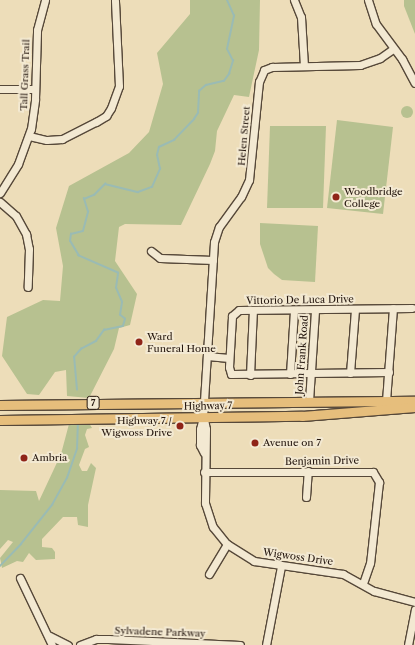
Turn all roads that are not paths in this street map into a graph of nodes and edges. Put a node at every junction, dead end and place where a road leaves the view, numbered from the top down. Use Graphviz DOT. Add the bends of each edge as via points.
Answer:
graph roads {
  1 [pos="45,0"];
  2 [pos="115,0"];
  3 [pos="294,0"];
  4 [pos="368,0"];
  5 [pos="393,49"];
  6 [pos="304,66"];
  7 [pos="415,83"];
  8 [pos="0,89"];
  9 [pos="35,89"];
  10 [pos="29,136"];
  11 [pos="0,193"];
  12 [pos="0,202"];
  13 [pos="150,251"];
  14 [pos="213,260"];
  15 [pos="28,287"];
  16 [pos="393,308"];
  17 [pos="412,308"];
  18 [pos="355,309"];
  19 [pos="253,310"];
  20 [pos="294,310"];
  21 [pos="315,310"];
  22 [pos="207,356"];
  23 [pos="229,358"];
  24 [pos="389,372"];
  25 [pos="350,373"];
  26 [pos="290,374"];
  27 [pos="311,374"];
  28 [pos="250,375"];
  29 [pos="204,401"];
  30 [pos="309,401"];
  31 [pos="386,401"];
  32 [pos="415,401"];
  33 [pos="0,404"];
  34 [pos="415,407"];
  35 [pos="204,417"];
  36 [pos="0,420"];
  37 [pos="308,471"];
  38 [pos="204,472"];
  39 [pos="306,497"];
  40 [pos="227,544"];
  41 [pos="281,566"];
  42 [pos="209,574"];
  43 [pos="20,578"];
  44 [pos="363,583"];
  45 [pos="415,602"];
  46 [pos="415,610"];
  47 [pos="50,636"];
  48 [pos="195,644"];
  49 [pos="52,645"];
  50 [pos="68,645"];
  51 [pos="80,645"];
  52 [pos="240,645"];
  53 [pos="266,645"];
  54 [pos="408,645"];
  1 -- 9 [label="street, Tall Grass Trail" via="37,30"];
  2 -- 10 [label="street" via="119,86 106,116 62,139 47,140"];
  3 -- 6 [label="street" via="301,17"];
  4 -- 5 [label="street" via="374,20"];
  5 -- 6 [label="street, Helen Street" via="380,58 360,65"];
  5 -- 7 [label="street"];
  6 -- 14 [label="street, Helen Street" via="272,67 264,70 259,82 249,180 241,197 219,227"];
  8 -- 9 [label="street"];
  9 -- 10 [label="street, Tall Grass Trail"];
  10 -- 11 [label="street, Tall Grass Trail" via="14,172"];
  12 -- 15 [label="street" via="16,216 26,234"];
  13 -- 14 [label="street" via="160,258"];
  14 -- 22 [label="street, Helen Street"];
  16 -- 17 [label="street, Vittorio De Luca Drive"];
  16 -- 18 [label="street, Vittorio De Luca Drive"];
  16 -- 24 [label="street"];
  18 -- 21 [label="street, Vittorio De Luca Drive"];
  18 -- 25 [label="street"];
  19 -- 20 [label="street, Vittorio De Luca Drive"];
  19 -- 23 [label="street, Vittorio De Luca Drive" via="239,310 232,316"];
  19 -- 28 [label="street"];
  20 -- 21 [label="street, Vittorio De Luca Drive"];
  20 -- 26 [label="street"];
  21 -- 27 [label="street, John Frank Road"];
  22 -- 23 [label="street"];
  22 -- 29 [label="street, Helen Street"];
  23 -- 28 [label="street, Vittorio De Luca Drive" via="231,374"];
  24 -- 25 [label="street, Vittorio De Luca Drive"];
  24 -- 31 [label="street"];
  25 -- 27 [label="street, Vittorio De Luca Drive"];
  26 -- 27 [label="street, Vittorio De Luca Drive"];
  26 -- 28 [label="street, Vittorio De Luca Drive"];
  27 -- 30 [label="street, John Frank Road"];
  29 -- 30 [label="main road, Highway 7 / 7"];
  29 -- 33 [label="main road, Highway 7 / 7"];
  29 -- 35 [label="street, Helen Street"];
  30 -- 31 [label="main road, Highway 7 / 7"];
  31 -- 32 [label="main road, Highway 7 / 7"];
  34 -- 35 [label="main road, Highway 7 / 7" via="326,414"];
  35 -- 36 [label="main road, Highway 7 / 7"];
  35 -- 38 [label="street, Wigwoss Drive" via="200,429"];
  37 -- 38 [label="street, Benjamin Drive"];
  37 -- 39 [label="street"];
  37 -- 44 [label="street, Benjamin Drive" via="368,471 378,476 370,563"];
  38 -- 40 [label="street, Wigwoss Drive" via="207,512 214,527"];
  40 -- 41 [label="street, Wigwoss Drive" via="250,559"];
  40 -- 42 [label="street"];
  41 -- 44 [label="street, Wigwoss Drive" via="343,574"];
  41 -- 53 [label="street"];
  43 -- 47 [label="street"];
  44 -- 45 [label="street, Wigwoss Drive" via="386,595"];
  46 -- 54 [label="street"];
  47 -- 49 [label="street"];
  47 -- 50 [label="street"];
  48 -- 51 [label="street, Sylvadene Parkway" via="96,639"];
  48 -- 52 [label="street, Sylvadene Parkway"];
}
